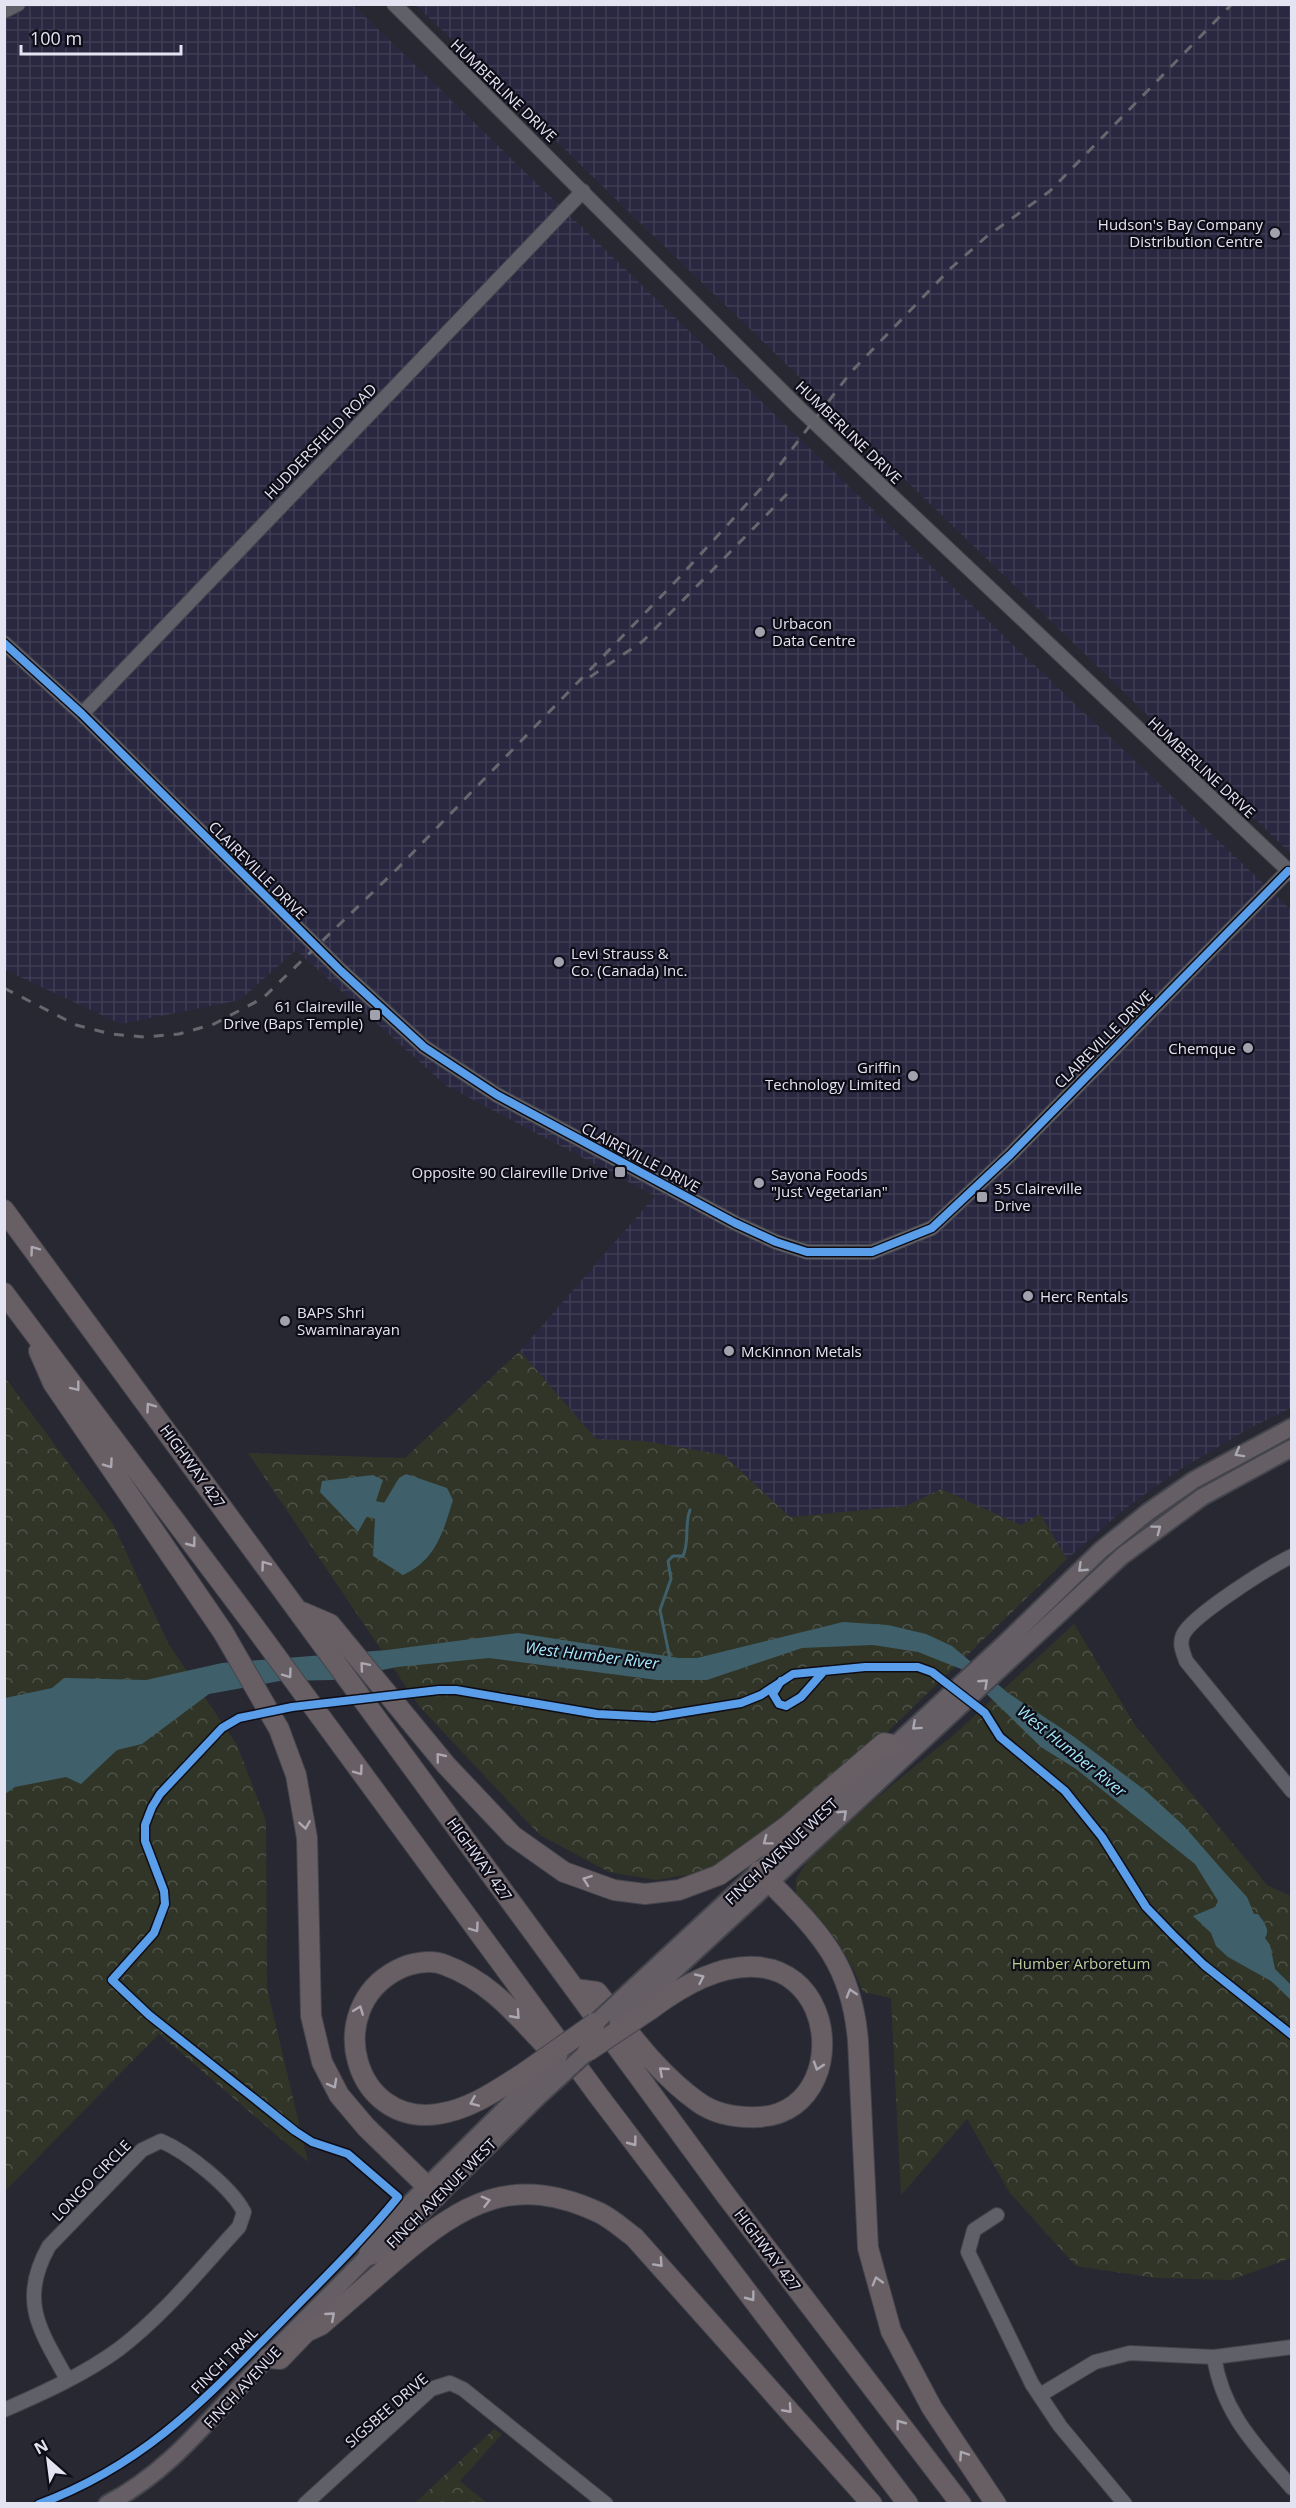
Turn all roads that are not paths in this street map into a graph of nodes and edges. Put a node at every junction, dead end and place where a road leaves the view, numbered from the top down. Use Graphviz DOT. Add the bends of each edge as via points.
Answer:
graph roads {
  1 [pos="18,4"];
  2 [pos="394,4"];
  3 [pos="4,11"];
  4 [pos="583,191"];
  5 [pos="4,643"];
  6 [pos="82,714"];
  7 [pos="1290,873"];
  8 [pos="4,1210"];
  9 [pos="4,1293"];
  10 [pos="28,1324"];
  11 [pos="1292,1427"];
  12 [pos="1292,1448"];
  13 [pos="1292,1556"];
  14 [pos="300,1612"];
  15 [pos="1012,1646"];
  16 [pos="944,1710"];
  17 [pos="894,1746"];
  18 [pos="1292,1791"];
  19 [pos="764,1877"];
  20 [pos="575,1989"];
  21 [pos="643,1998"];
  22 [pos="595,2023"];
  23 [pos="588,2051"];
  24 [pos="532,2084"];
  25 [pos="598,2095"];
  26 [pos="432,2191"];
  27 [pos="997,2215"];
  28 [pos="366,2258"];
  29 [pos="1292,2347"];
  30 [pos="1214,2357"];
  31 [pos="268,2358"];
  32 [pos="67,2379"];
  33 [pos="1040,2395"];
  34 [pos="4,2410"];
  35 [pos="1292,2488"];
  36 [pos="107,2504"];
  37 [pos="305,2504"];
  38 [pos="606,2504"];
  39 [pos="873,2504"];
  40 [pos="908,2504"];
  41 [pos="960,2504"];
  42 [pos="996,2504"];
  43 [pos="1125,2504"];
  1 -- 3 [label="street"];
  2 -- 4 [label="street, HUMBERLINE DRIVE"];
  4 -- 6 [label="street, HUDDERSFIELD ROAD"];
  4 -- 7 [label="street, HUMBERLINE DRIVE" via="813,421"];
  5 -- 6 [label="street, CLAIREVILLE DRIVE"];
  6 -- 7 [label="street, CLAIREVILLE DRIVE" via="341,971 424,1047 497,1095 735,1223 807,1252 872,1252 932,1228 1010,1155"];
  14 -- 8 [label="highway, HIGHWAY 427, one-way"];
  9 -- 10 [label="highway"];
  10 -- 25 [label="highway, one-way"];
  10 -- 26 [label="highway, one-way" via="53,1383 222,1632 279,1729 296,1775 307,1838 311,2016 322,2062 339,2095 366,2127"];
  11 -- 15 [label="main road, FINCH AVENUE WEST, one-way" via="1218,1465 1148,1512 1101,1550"];
  15 -- 12 [label="main road, FINCH AVENUE WEST, one-way" via="1159,1527 1238,1475"];
  13 -- 18 [label="street" via="1267,1568 1196,1621 1183,1633 1180,1646 1186,1661"];
  17 -- 14 [label="highway, one-way" via="884,1743 794,1820 719,1875 679,1890 645,1894 614,1890 564,1872 534,1853 480,1803 330,1624"];
  14 -- 20 [label="highway, HIGHWAY 427"];
  15 -- 16 [label="main road, FINCH AVENUE WEST"];
  16 -- 17 [label="main road, FINCH AVENUE WEST, one-way"];
  19 -- 16 [label="main road, FINCH AVENUE WEST, one-way"];
  17 -- 19 [label="main road, FINCH AVENUE WEST"];
  19 -- 21 [label="main road, FINCH AVENUE WEST"];
  42 -- 19 [label="highway, one-way" via="932,2408 891,2331 868,2248 856,2010 847,1982 825,1944"];
  21 -- 20 [label="highway, one-way" via="716,1971 738,1967 770,1968 795,1980 816,2006 824,2039 811,2085 783,2112 749,2118 721,2114 699,2103 653,2063 597,1992"];
  41 -- 20 [label="highway, HIGHWAY 427, one-way"];
  21 -- 22 [label="main road, FINCH AVENUE WEST, bridge"];
  21 -- 23 [label="highway, bridge"];
  22 -- 24 [label="highway, bridge"];
  23 -- 24 [label="main road, FINCH AVENUE WEST, bridge"];
  24 -- 25 [label="highway, one-way" via="437,2114 411,2112 391,2104 367,2082 356,2058 353,2037 362,2002 375,1984 404,1966 442,1963 479,1980"];
  24 -- 26 [label="main road, FINCH AVENUE WEST"];
  25 -- 40 [label="highway, one-way"];
  26 -- 28 [label="main road, FINCH AVENUE WEST" via="394,2230 370,2244"];
  27 -- 33 [label="street" via="974,2230 968,2252 1014,2352"];
  28 -- 31 [label="main road, FINCH AVENUE"];
  29 -- 30 [label="street"];
  30 -- 33 [label="street" via="1130,2353 1095,2362"];
  30 -- 35 [label="street" via="1232,2415"];
  31 -- 36 [label="main road, FINCH AVENUE" via="169,2463"];
  31 -- 39 [label="highway, one-way" via="280,2359 306,2332 321,2325 428,2233 467,2207 520,2195 564,2198 602,2214 634,2237"];
  32 -- 32 [label="street, LONGO CIRCLE" via="120,2349 239,2227 244,2211 233,2194 161,2141 142,2150 50,2246 41,2261 33,2303 37,2324"];
  32 -- 34 [label="street, LONGO CIRCLE"];
  33 -- 43 [label="street" via="1060,2426"];
  37 -- 38 [label="street, SIGSBEE DRIVE" via="431,2389 450,2383 464,2389"];
}
